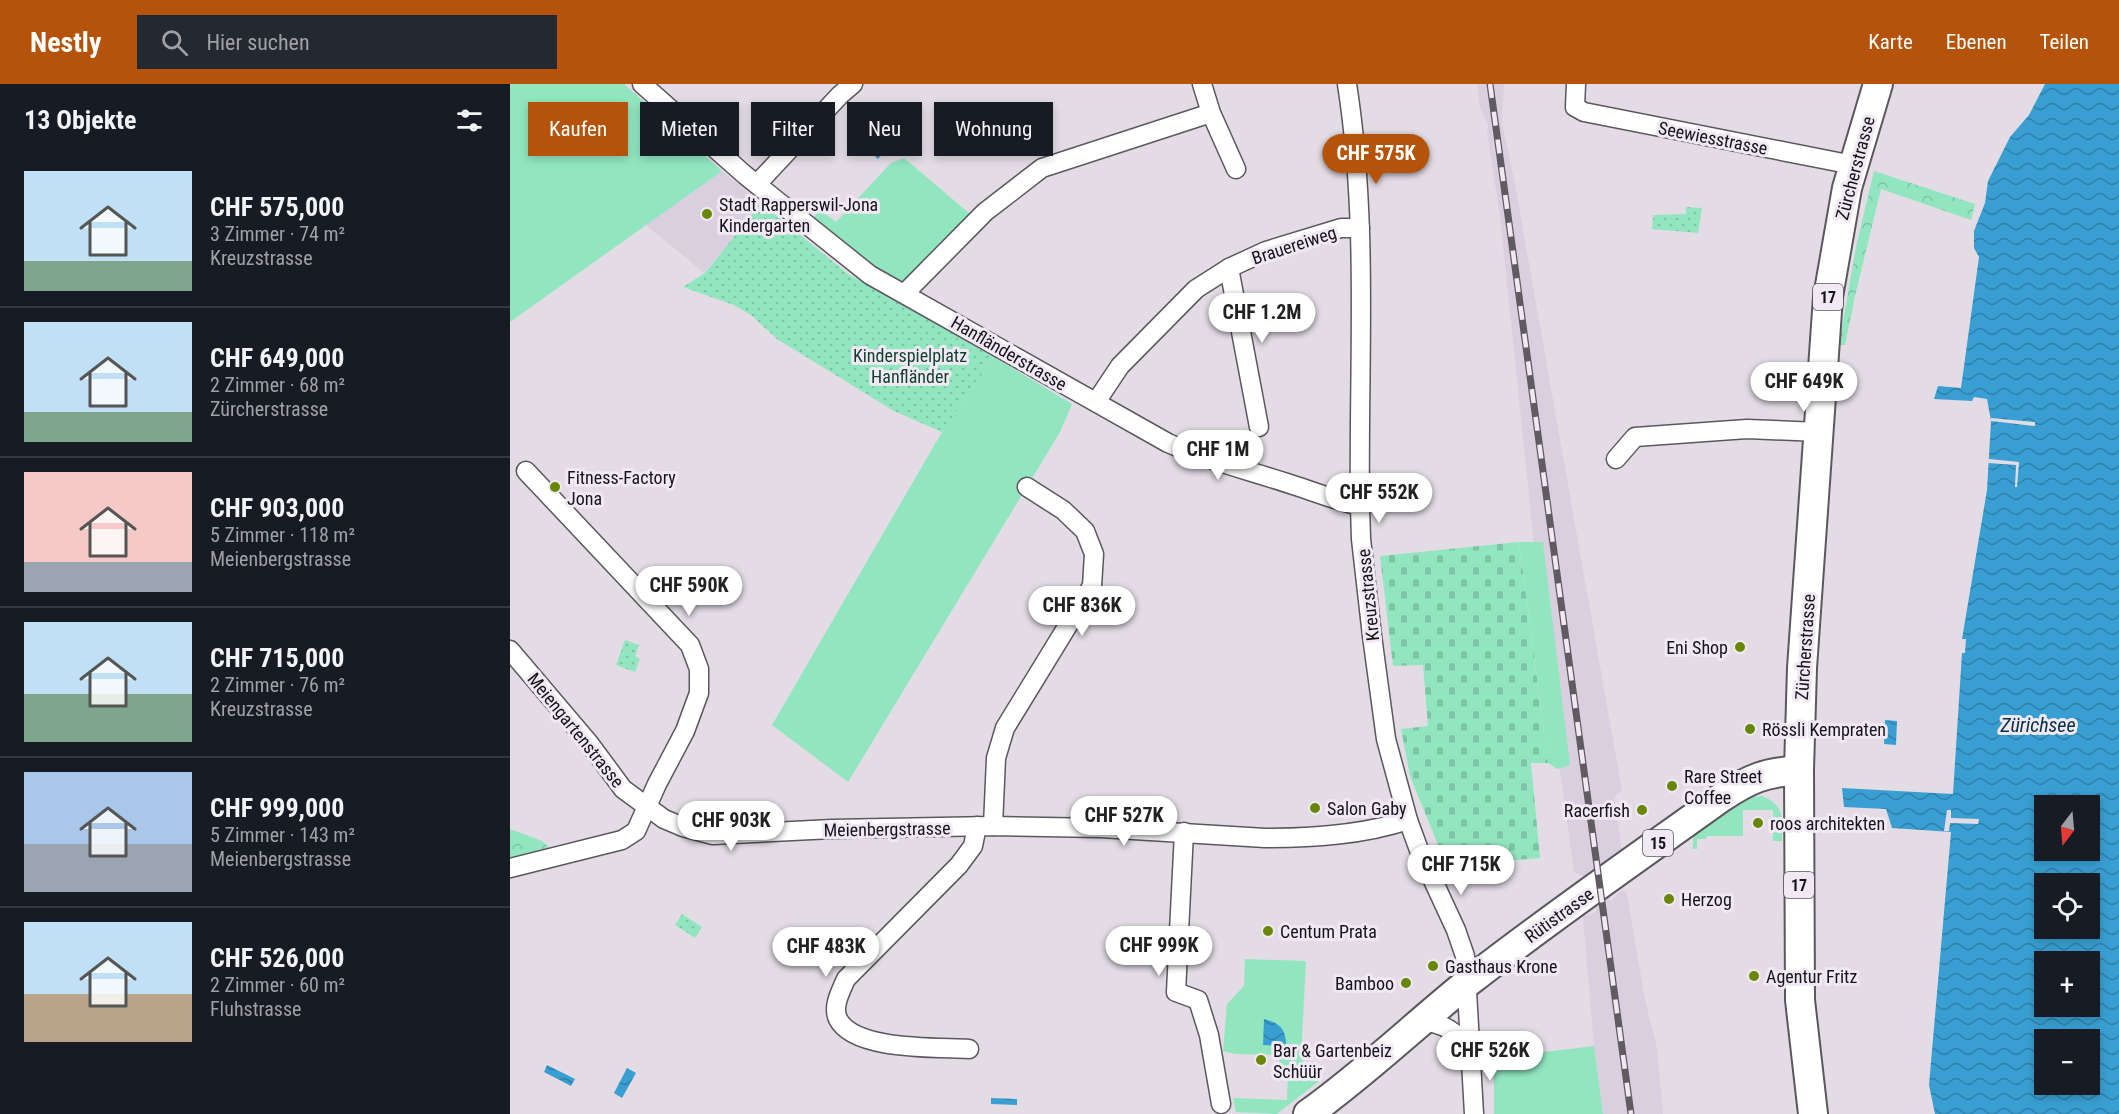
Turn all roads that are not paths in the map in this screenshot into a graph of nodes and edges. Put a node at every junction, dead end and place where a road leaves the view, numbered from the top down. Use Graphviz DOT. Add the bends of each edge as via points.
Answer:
graph roads {
  1 [pos="642,84"];
  2 [pos="853,84"];
  3 [pos="1202,84"];
  4 [pos="1347,84"];
  5 [pos="1576,84"];
  6 [pos="1878,84"];
  7 [pos="1211,113"];
  8 [pos="1853,165"];
  9 [pos="1236,169"];
  10 [pos="757,184"];
  11 [pos="1360,228"];
  12 [pos="1229,268"];
  13 [pos="905,293"];
  14 [pos="1096,402"];
  15 [pos="1259,427"];
  16 [pos="1819,432"];
  17 [pos="1617,459"];
  18 [pos="526,471"];
  19 [pos="1027,487"];
  20 [pos="1360,506"];
  21 [pos="510,650"];
  22 [pos="1799,770"];
  23 [pos="646,807"];
  24 [pos="1408,820"];
  25 [pos="985,826"];
  26 [pos="1184,832"];
  27 [pos="510,867"];
  28 [pos="1467,983"];
  29 [pos="1421,1021"];
  30 [pos="969,1049"];
  31 [pos="1471,1051"];
  32 [pos="1221,1104"];
  33 [pos="1308,1114"];
  34 [pos="1474,1114"];
  35 [pos="1813,1114"];
  1 -- 10 [label="street, Hanfländerstrasse"];
  2 -- 10 [label="street"];
  3 -- 7 [label="street"];
  4 -- 11 [label="street, Kreuzstrasse" via="1356,145"];
  5 -- 8 [label="street, Seewiesstrasse" via="1575,106 1584,112"];
  6 -- 8 [label="main road, Zürcherstrasse / 17"];
  7 -- 9 [label="street"];
  7 -- 13 [label="street" via="1042,168 985,212"];
  8 -- 16 [label="main road, Zürcherstrasse / 17" via="1828,297"];
  10 -- 13 [label="street, Hanfländerstrasse" via="870,275"];
  11 -- 12 [label="street, Brauereiweg" via="1341,228 1266,251"];
  11 -- 20 [label="street, Kreuzstrasse"];
  12 -- 14 [label="street, Brauereiweg" via="1196,289 1120,366"];
  12 -- 15 [label="street, Brauereiweg"];
  13 -- 14 [label="street, Hanfländerstrasse"];
  14 -- 20 [label="street, Hanfländerstrasse" via="1200,457"];
  16 -- 17 [label="street" via="1747,429 1635,437"];
  16 -- 22 [label="main road, Zürcherstrasse / 17" via="1802,668"];
  18 -- 23 [label="street" via="690,645 699,669 699,693 686,731"];
  19 -- 25 [label="street" via="1063,510 1086,531 1094,554 1092,586 1005,729"];
  20 -- 24 [label="street, Kreuzstrasse" via="1386,739"];
  21 -- 23 [label="street, Meiengartenstrasse" via="589,742 623,789"];
  22 -- 28 [label="main road, Rütistrasse / 15" via="1771,773 1744,783"];
  22 -- 35 [label="main road, Zürcherstrasse / 17" via="1800,1000"];
  23 -- 25 [label="street, Meienbergstrasse" via="683,827 713,835"];
  23 -- 27 [label="street" via="636,831 622,840"];
  24 -- 26 [label="street, Meienbergstrasse" via="1313,837"];
  24 -- 28 [label="street, Kreuzstrasse" via="1456,930 1465,956"];
  25 -- 26 [label="street, Meienbergstrasse"];
  25 -- 30 [label="street" via="959,865 846,979 837,1002 838,1018 848,1030 864,1039"];
  26 -- 32 [label="street" via="1176,992 1198,1000 1209,1035"];
  28 -- 29 [label="main road, Rütistrasse / 15"];
  28 -- 31 [label="street, Kreuzstrasse"];
  29 -- 31 [label="street" via="1450,1028"];
  29 -- 33 [label="main road, Rütistrasse / 15"];
  31 -- 34 [label="street, Kreuzstrasse"];
}
